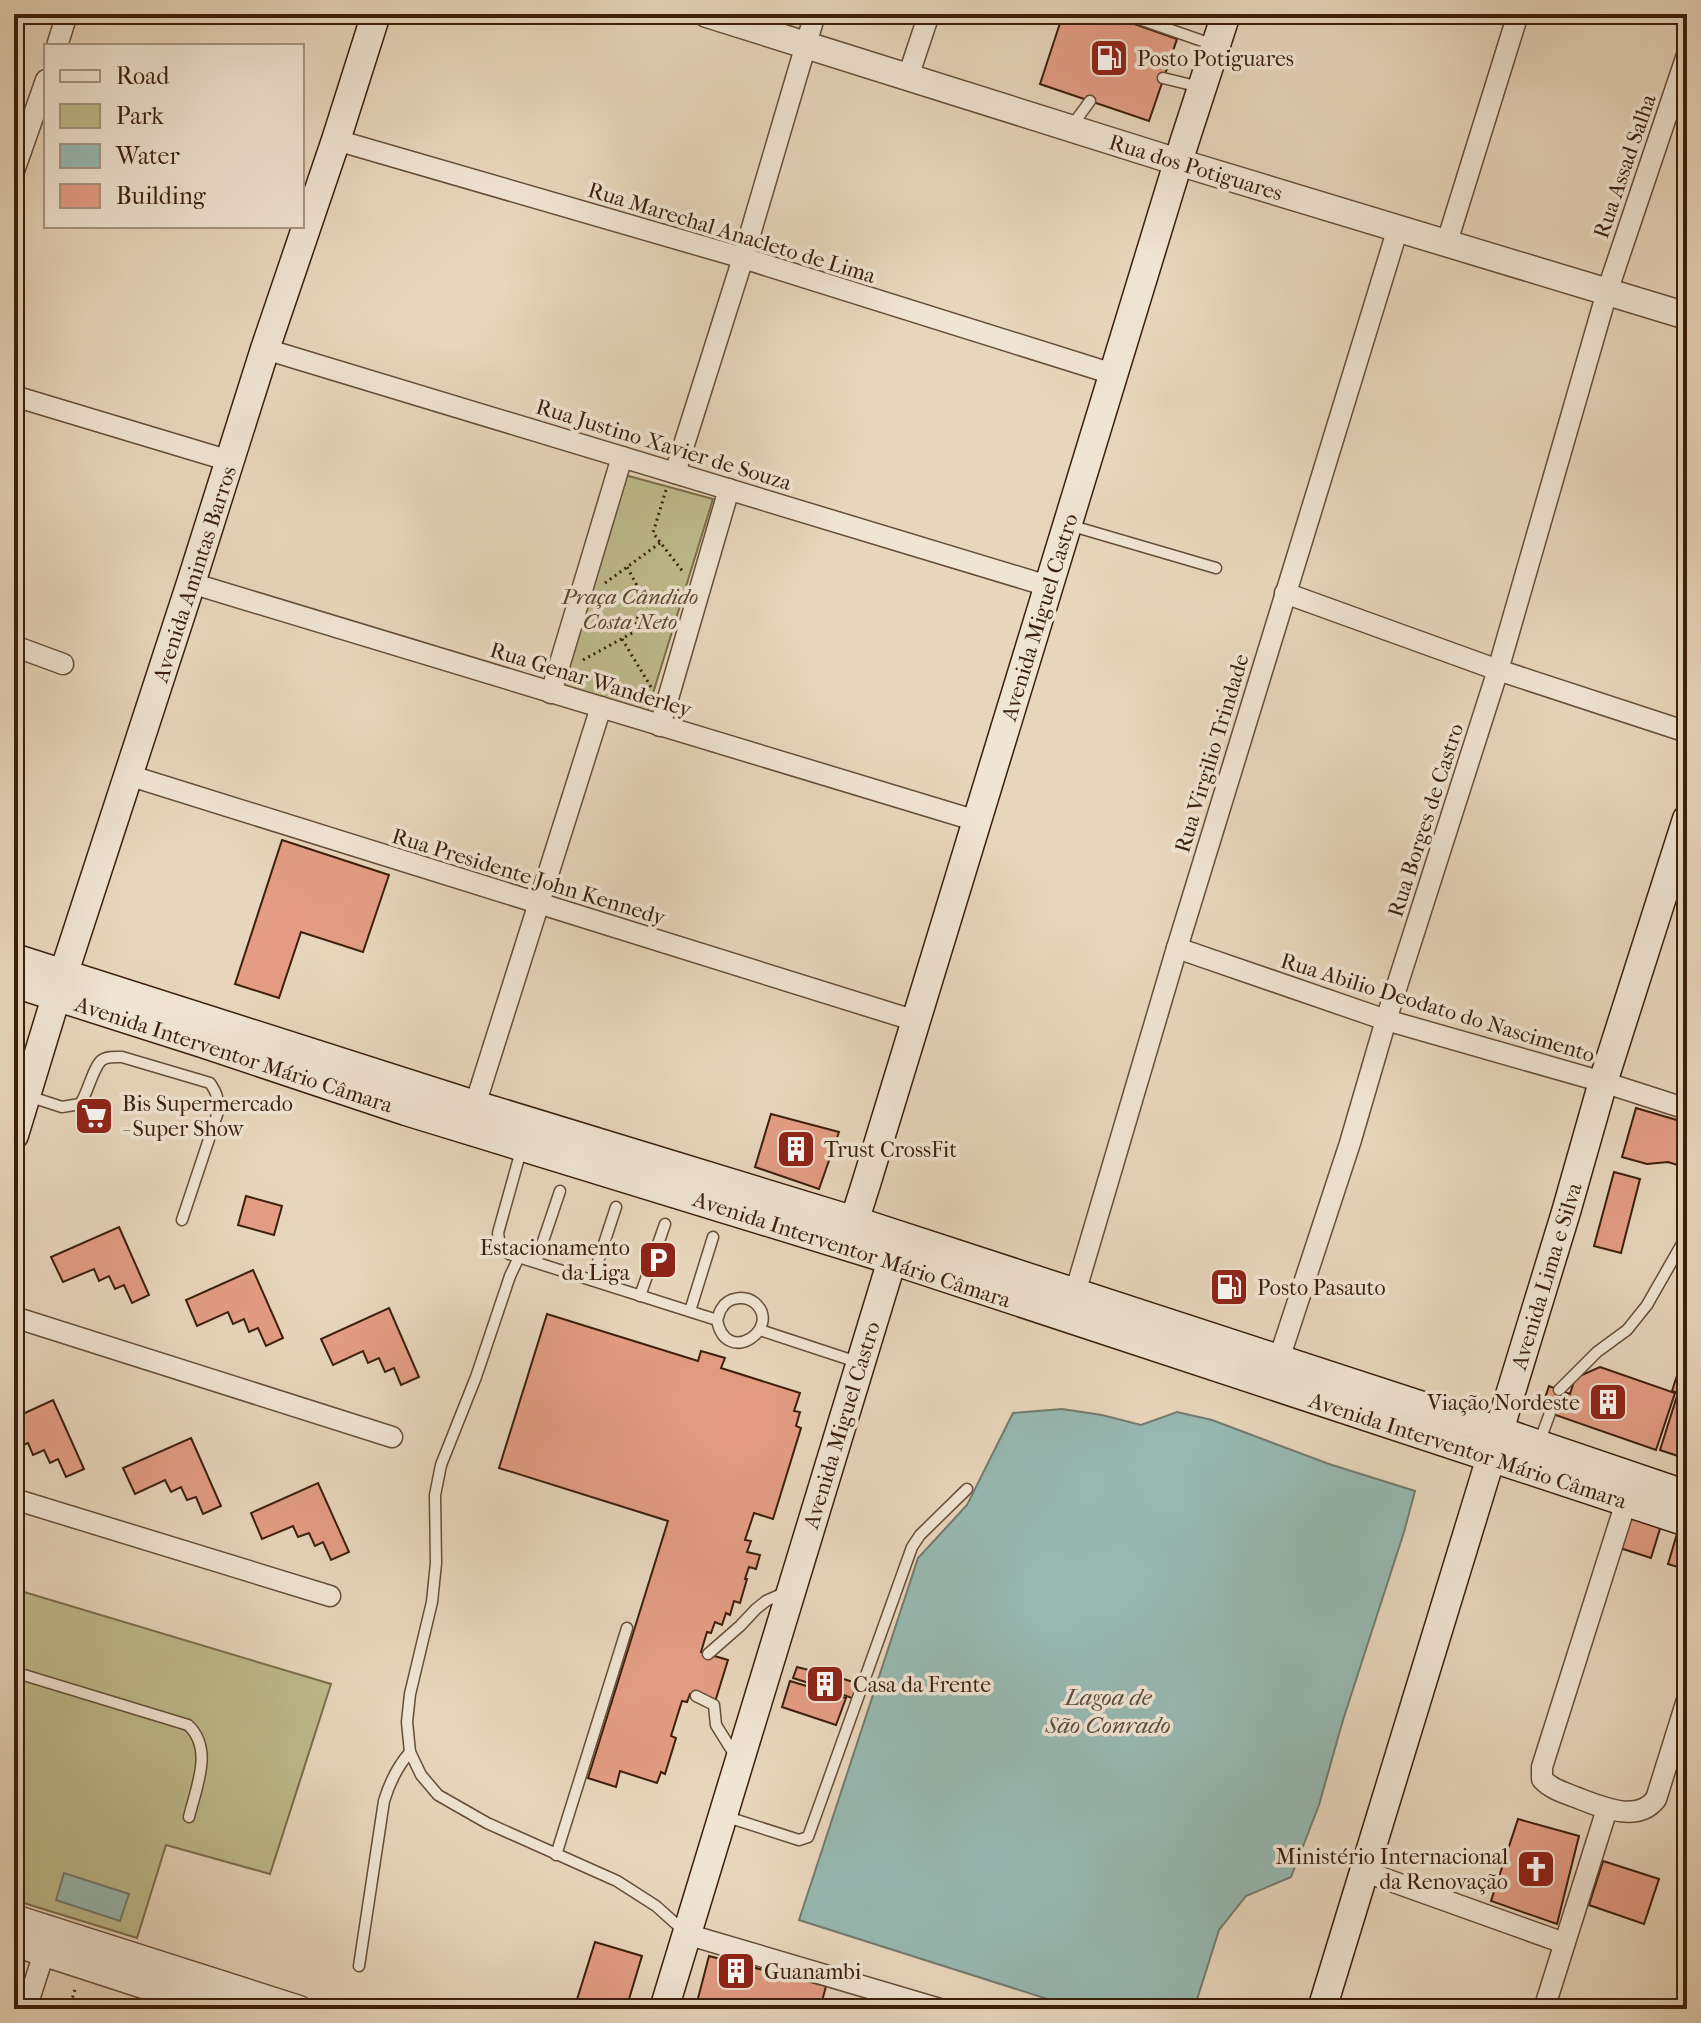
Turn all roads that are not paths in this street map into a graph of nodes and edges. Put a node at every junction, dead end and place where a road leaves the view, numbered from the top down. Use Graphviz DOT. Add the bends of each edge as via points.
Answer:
graph roads {
  1 [pos="67,14"];
  2 [pos="376,14"];
  3 [pos="707,14"];
  4 [pos="815,14"];
  5 [pos="929,14"];
  6 [pos="1125,14"];
  7 [pos="1226,14"];
  8 [pos="1518,14"];
  9 [pos="58,44"];
  10 [pos="807,44"];
  11 [pos="1216,46"];
  12 [pos="1687,55"];
  13 [pos="908,77"];
  14 [pos="1163,78"];
  15 [pos="44,86"];
  16 [pos="1202,87"];
  17 [pos="1090,101"];
  18 [pos="1070,128"];
  19 [pos="336,140"];
  20 [pos="1178,162"];
  21 [pos="14,171"];
  22 [pos="1398,228"];
  23 [pos="1447,242"];
  24 [pos="743,258"];
  25 [pos="1607,292"];
  26 [pos="1687,316"];
  27 [pos="265,349"];
  28 [pos="1113,374"];
  29 [pos="14,396"];
  30 [pos="622,457"];
  31 [pos="230,461"];
  32 [pos="671,480"];
  33 [pos="729,489"];
  34 [pos="1067,525"];
  35 [pos="1216,568"];
  36 [pos="191,583"];
  37 [pos="1048,586"];
  38 [pos="1285,593"];
  39 [pos="14,646"];
  40 [pos="63,664"];
  41 [pos="1498,670"];
  42 [pos="551,693"];
  43 [pos="601,707"];
  44 [pos="660,726"];
  45 [pos="1687,732"];
  46 [pos="128,775"];
  47 [pos="1687,819"];
  48 [pos="977,821"];
  49 [pos="537,904"];
  50 [pos="1177,948"];
  51 [pos="14,958"];
  52 [pos="14,983"];
  53 [pos="60,985"];
  54 [pos="1386,1020"];
  55 [pos="916,1021"];
  56 [pos="1603,1082"];
  57 [pos="26,1095"];
  58 [pos="475,1105"];
  59 [pos="1687,1109"];
  60 [pos="14,1135"];
  61 [pos="522,1146"];
  62 [pos="560,1191"];
  63 [pos="616,1207"];
  64 [pos="182,1220"];
  65 [pos="855,1221"];
  66 [pos="665,1224"];
  67 [pos="1687,1235"];
  68 [pos="713,1237"];
  69 [pos="883,1248"];
  70 [pos="519,1257"];
  71 [pos="536,1262"];
  72 [pos="592,1280"];
  73 [pos="1075,1293"];
  74 [pos="640,1296"];
  75 [pos="690,1311"];
  76 [pos="14,1317"];
  77 [pos="717,1320"];
  78 [pos="760,1330"];
  79 [pos="1279,1359"];
  80 [pos="860,1363"];
  81 [pos="1559,1390"];
  82 [pos="1550,1413"];
  83 [pos="392,1437"];
  84 [pos="1494,1444"];
  85 [pos="1538,1445"];
  86 [pos="967,1489"];
  87 [pos="1687,1495"];
  88 [pos="14,1499"];
  89 [pos="1626,1502"];
  90 [pos="1687,1522"];
  91 [pos="791,1590"];
  92 [pos="330,1596"];
  93 [pos="627,1628"];
  94 [pos="708,1654"];
  95 [pos="14,1672"];
  96 [pos="696,1696"];
  97 [pos="1687,1700"];
  98 [pos="410,1752"];
  99 [pos="739,1761"];
  100 [pos="1607,1809"];
  101 [pos="722,1815"];
  102 [pos="189,1817"];
  103 [pos="556,1855"];
  104 [pos="1363,1871"];
  105 [pos="14,1918"];
  106 [pos="686,1934"];
  107 [pos="14,1943"];
  108 [pos="1564,1943"];
  109 [pos="44,1953"];
  110 [pos="359,1966"];
  111 [pos="26,2009"];
  112 [pos="217,2009"];
  113 [pos="299,2009"];
  114 [pos="664,2009"];
  115 [pos="940,2009"];
  116 [pos="1322,2009"];
  117 [pos="1544,2009"];
  1 -- 9 [label="street"];
  2 -- 19 [label="main road, Avenida Amintas Barros"];
  3 -- 10 [label="street, Rua dos Potiguares"];
  4 -- 10 [label="street"];
  5 -- 13 [label="street"];
  6 -- 11 [label="lane"];
  7 -- 11 [label="main road, Avenida Miguel Castro"];
  8 -- 23 [label="street"];
  10 -- 13 [label="street, Rua dos Potiguares"];
  10 -- 24 [label="street"];
  11 -- 16 [label="main road, Avenida Miguel Castro"];
  12 -- 25 [label="street, Rua Assad Salha"];
  13 -- 18 [label="street, Rua dos Potiguares"];
  14 -- 16 [label="lane"];
  15 -- 21 [label="street"];
  16 -- 20 [label="main road, Avenida Miguel Castro"];
  17 -- 18 [label="lane"];
  18 -- 20 [label="street, Rua dos Potiguares"];
  19 -- 24 [label="street, Rua Marechal Anacleto de Lima"];
  19 -- 27 [label="main road, Avenida Amintas Barros"];
  20 -- 22 [label="street, Rua dos Potiguares"];
  20 -- 28 [label="main road, Avenida Miguel Castro"];
  22 -- 23 [label="street, Rua dos Potiguares"];
  22 -- 38 [label="street, Rua Virgilio Trindade"];
  23 -- 25 [label="street, Rua dos Potiguares"];
  24 -- 28 [label="street, Rua Marechal Anacleto de Lima"];
  24 -- 32 [label="street"];
  25 -- 26 [label="street, Rua dos Potiguares"];
  25 -- 41 [label="street, Rua Borges de Castro"];
  27 -- 30 [label="street, Rua Justino Xavier de Souza"];
  27 -- 31 [label="main road, Avenida Amintas Barros"];
  28 -- 34 [label="main road, Avenida Miguel Castro"];
  29 -- 31 [label="street"];
  30 -- 32 [label="street, Rua Justino Xavier de Souza"];
  30 -- 42 [label="street"];
  31 -- 36 [label="main road, Avenida Amintas Barros"];
  32 -- 33 [label="street, Rua Justino Xavier de Souza"];
  33 -- 37 [label="street, Rua Justino Xavier de Souza"];
  33 -- 44 [label="street"];
  34 -- 35 [label="lane"];
  34 -- 37 [label="main road, Avenida Miguel Castro"];
  36 -- 42 [label="street, Rua Genar Wanderley"];
  36 -- 46 [label="main road, Avenida Amintas Barros"];
  37 -- 48 [label="main road, Avenida Miguel Castro"];
  38 -- 41 [label="street"];
  38 -- 50 [label="street, Rua Virgilio Trindade"];
  39 -- 40 [label="street"];
  41 -- 45 [label="street"];
  41 -- 54 [label="street, Rua Borges de Castro"];
  42 -- 43 [label="street, Rua Genar Wanderley"];
  43 -- 44 [label="street, Rua Genar Wanderley"];
  43 -- 49 [label="street"];
  44 -- 48 [label="street, Rua Genar Wanderley"];
  46 -- 49 [label="street, Rua Presidente John Kennedy"];
  46 -- 53 [label="main road, Avenida Amintas Barros"];
  47 -- 56 [label="main road, Avenida Lima e Silva"];
  48 -- 55 [label="main road, Avenida Miguel Castro"];
  49 -- 55 [label="street, Rua Presidente John Kennedy"];
  49 -- 58 [label="street"];
  50 -- 54 [label="street, Rua Abilio Deodato do Nascimento"];
  50 -- 73 [label="street, Rua Virgilio Trindade"];
  51 -- 53 [label="main road, Avenida Interventor Mário Câmara"];
  52 -- 53 [label="main road, Avenida Interventor Mário Câmara"];
  53 -- 57 [label="main road, Avenida Amintas Barros"];
  53 -- 58 [label="main road, Avenida Interventor Mário Câmara"];
  53 -- 61 [label="main road, Avenida Interventor Mário Câmara" via="406,1111"];
  54 -- 56 [label="street, Rua Abilio Deodato do Nascimento"];
  54 -- 79 [label="street, Rua Borges de Castro"];
  55 -- 65 [label="main road, Avenida Miguel Castro"];
  56 -- 59 [label="street, Rua Abilio Deodato do Nascimento"];
  56 -- 84 [label="main road, Avenida Lima e Silva"];
  57 -- 60 [label="main road, Avenida Amintas Barros"];
  57 -- 64 [label="lane" via="62,1107 80,1104 97,1067 112,1056 210,1083 218,1112"];
  58 -- 65 [label="main road, Avenida Interventor Mário Câmara"];
  61 -- 69 [label="main road, Avenida Interventor Mário Câmara"];
  61 -- 70 [label="lane" via="498,1233 500,1246"];
  62 -- 71 [label="lane"];
  63 -- 72 [label="lane"];
  65 -- 69 [label="main road, Avenida Interventor Mário Câmara"];
  66 -- 74 [label="lane"];
  67 -- 81 [label="lane" via="1627,1330"];
  68 -- 75 [label="lane"];
  69 -- 73 [label="main road, Avenida Interventor Mário Câmara"];
  69 -- 80 [label="main road, Avenida Miguel Castro"];
  69 -- 84 [label="main road, Avenida Interventor Mário Câmara"];
  70 -- 71 [label="lane"];
  70 -- 98 [label="lane" via="441,1465 435,1495 432,1602 410,1694"];
  71 -- 72 [label="lane"];
  72 -- 74 [label="lane"];
  73 -- 79 [label="main road, Avenida Interventor Mário Câmara"];
  74 -- 75 [label="lane"];
  75 -- 77 [label="lane"];
  76 -- 83 [label="street"];
  77 -- 78 [label="lane" via="721,1332 738,1343 748,1342"];
  77 -- 78 [label="lane" via="722,1306 744,1298 761,1312"];
  78 -- 80 [label="lane"];
  79 -- 84 [label="main road, Avenida Interventor Mário Câmara"];
  80 -- 91 [label="main road, Avenida Miguel Castro"];
  82 -- 85 [label="lane"];
  84 -- 85 [label="main road, Avenida Interventor Mário Câmara"];
  84 -- 89 [label="main road, Avenida Interventor Mário Câmara"];
  84 -- 104 [label="main road, Avenida Lima e Silva"];
  85 -- 87 [label="main road, Avenida Interventor Mário Câmara"];
  86 -- 101 [label="lane" via="912,1547 808,1837 799,1840"];
  88 -- 92 [label="street"];
  89 -- 90 [label="main road, Avenida Interventor Mário Câmara"];
  89 -- 100 [label="street" via="1542,1767 1542,1779 1551,1787"];
  91 -- 94 [label="lane" via="766,1601"];
  91 -- 99 [label="main road, Avenida Miguel Castro"];
  93 -- 103 [label="lane"];
  95 -- 102 [label="lane" via="188,1725 196,1733 202,1760"];
  96 -- 99 [label="lane" via="714,1705 716,1725"];
  97 -- 100 [label="street" via="1653,1804"];
  98 -- 103 [label="lane" via="438,1795"];
  98 -- 110 [label="lane" via="398,1765 384,1801"];
  99 -- 101 [label="main road, Avenida Miguel Castro"];
  100 -- 108 [label="street"];
  101 -- 106 [label="main road, Avenida Miguel Castro"];
  103 -- 106 [label="lane" via="626,1886"];
  104 -- 108 [label="street"];
  104 -- 116 [label="main road, Avenida Lima e Silva"];
  105 -- 113 [label="street"];
  106 -- 114 [label="main road, Avenida Miguel Castro"];
  106 -- 115 [label="street"];
  107 -- 109 [label="street"];
  108 -- 117 [label="street"];
  109 -- 111 [label="street"];
  109 -- 112 [label="street"];
}
